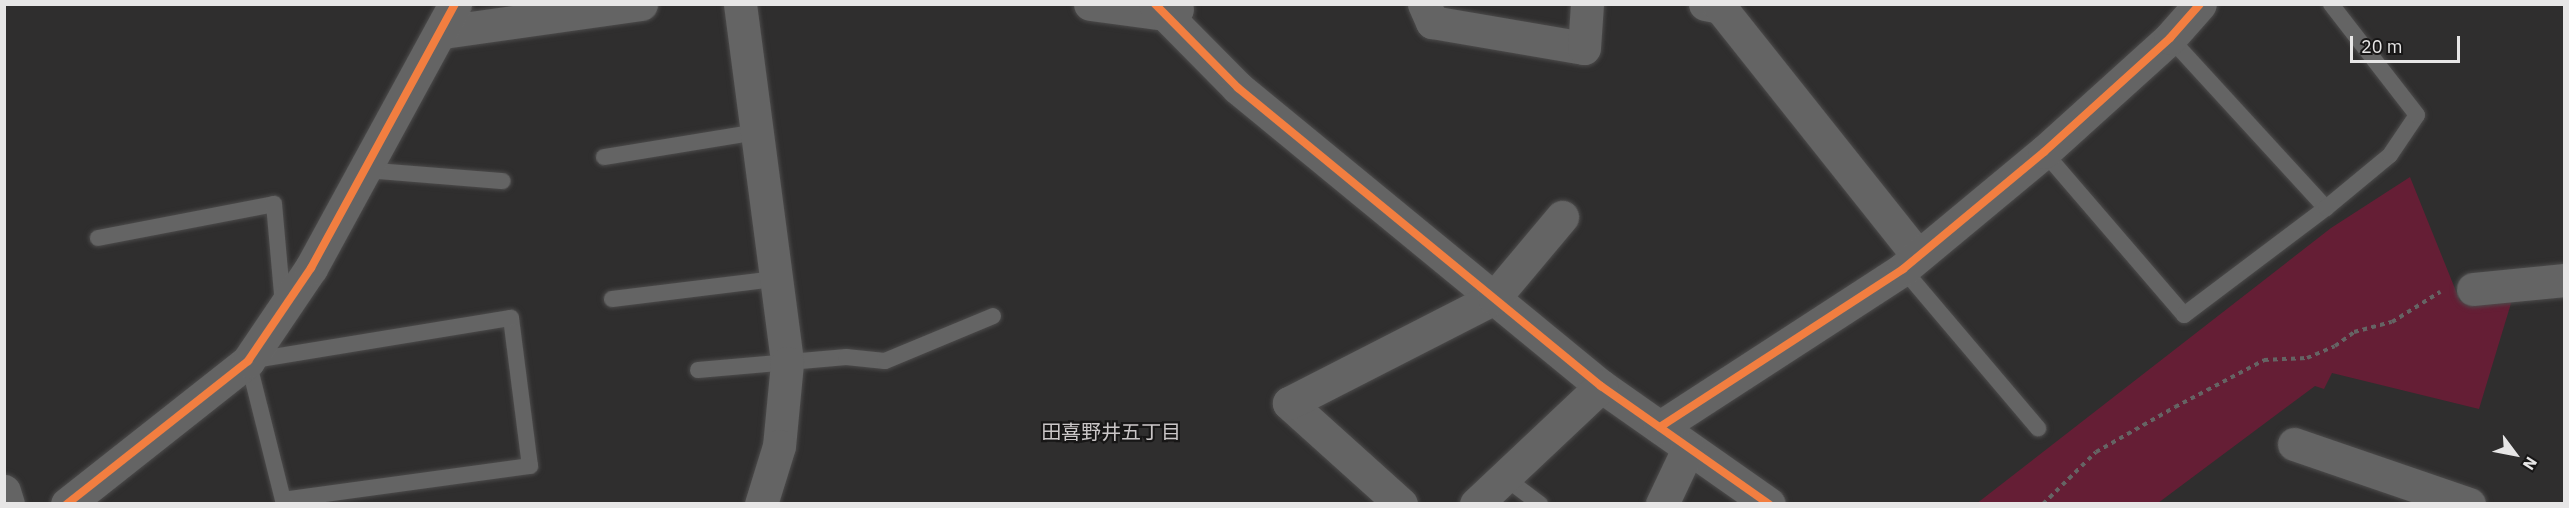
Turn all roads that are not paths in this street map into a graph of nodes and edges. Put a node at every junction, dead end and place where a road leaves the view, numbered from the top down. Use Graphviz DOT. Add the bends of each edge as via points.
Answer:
graph roads {
  1 [pos="641,4"];
  2 [pos="740,4"];
  3 [pos="1090,4"];
  4 [pos="1424,4"];
  5 [pos="1587,4"];
  6 [pos="1704,4"];
  7 [pos="2331,4"];
  8 [pos="2194,7"];
  9 [pos="1168,8"];
  10 [pos="449,18"];
  11 [pos="2170,38"];
  12 [pos="756,132"];
  13 [pos="2044,152"];
  14 [pos="604,157"];
  15 [pos="365,170"];
  16 [pos="503,181"];
  17 [pos="2326,208"];
  18 [pos="1562,216"];
  19 [pos="98,238"];
  20 [pos="1910,263"];
  21 [pos="776,279"];
  22 [pos="2565,280"];
  23 [pos="2474,289"];
  24 [pos="1494,298"];
  25 [pos="612,299"];
  26 [pos="284,312"];
  27 [pos="993,316"];
  28 [pos="248,361"];
  29 [pos="787,363"];
  30 [pos="698,370"];
  31 [pos="1601,386"];
  32 [pos="1660,427"];
  33 [pos="2038,428"];
  34 [pos="2294,444"];
  35 [pos="1688,449"];
  36 [pos="1504,477"];
  37 [pos="4,491"];
  38 [pos="8,504"];
  39 [pos="67,504"];
  40 [pos="761,504"];
  41 [pos="1401,504"];
  42 [pos="1476,504"];
  43 [pos="1540,504"];
  44 [pos="1662,504"];
  45 [pos="1769,504"];
  46 [pos="2469,504"];
  1 -- 10 [label="street"];
  2 -- 12 [label="street"];
  3 -- 9 [label="street"];
  4 -- 5 [label="street" via="1432,22 1584,48"];
  6 -- 20 [label="street" via="1720,7"];
  7 -- 17 [label="lane" via="2417,116 2390,155"];
  8 -- 11 [label="street"];
  9 -- 24 [label="street" via="1238,88"];
  10 -- 15 [label="street"];
  11 -- 13 [label="street"];
  11 -- 17 [label="lane"];
  12 -- 14 [label="lane"];
  12 -- 21 [label="street"];
  13 -- 17 [label="lane" via="2184,315"];
  13 -- 20 [label="street"];
  15 -- 16 [label="lane"];
  15 -- 26 [label="street"];
  18 -- 24 [label="street"];
  19 -- 26 [label="lane" via="274,204"];
  20 -- 32 [label="street"];
  20 -- 33 [label="lane"];
  21 -- 25 [label="lane"];
  21 -- 29 [label="street"];
  22 -- 23 [label="street"];
  24 -- 31 [label="street"];
  24 -- 41 [label="street" via="1289,402"];
  26 -- 28 [label="street"];
  27 -- 29 [label="lane" via="885,361 846,357"];
  28 -- 28 [label="lane" via="283,500 531,466 511,318"];
  28 -- 39 [label="street"];
  29 -- 30 [label="lane"];
  29 -- 40 [label="street" via="779,446"];
  31 -- 32 [label="street"];
  31 -- 36 [label="street"];
  32 -- 35 [label="street"];
  34 -- 46 [label="street"];
  35 -- 44 [label="street"];
  35 -- 45 [label="street"];
  36 -- 42 [label="street"];
  36 -- 43 [label="lane"];
  37 -- 38 [label="street"];
}
